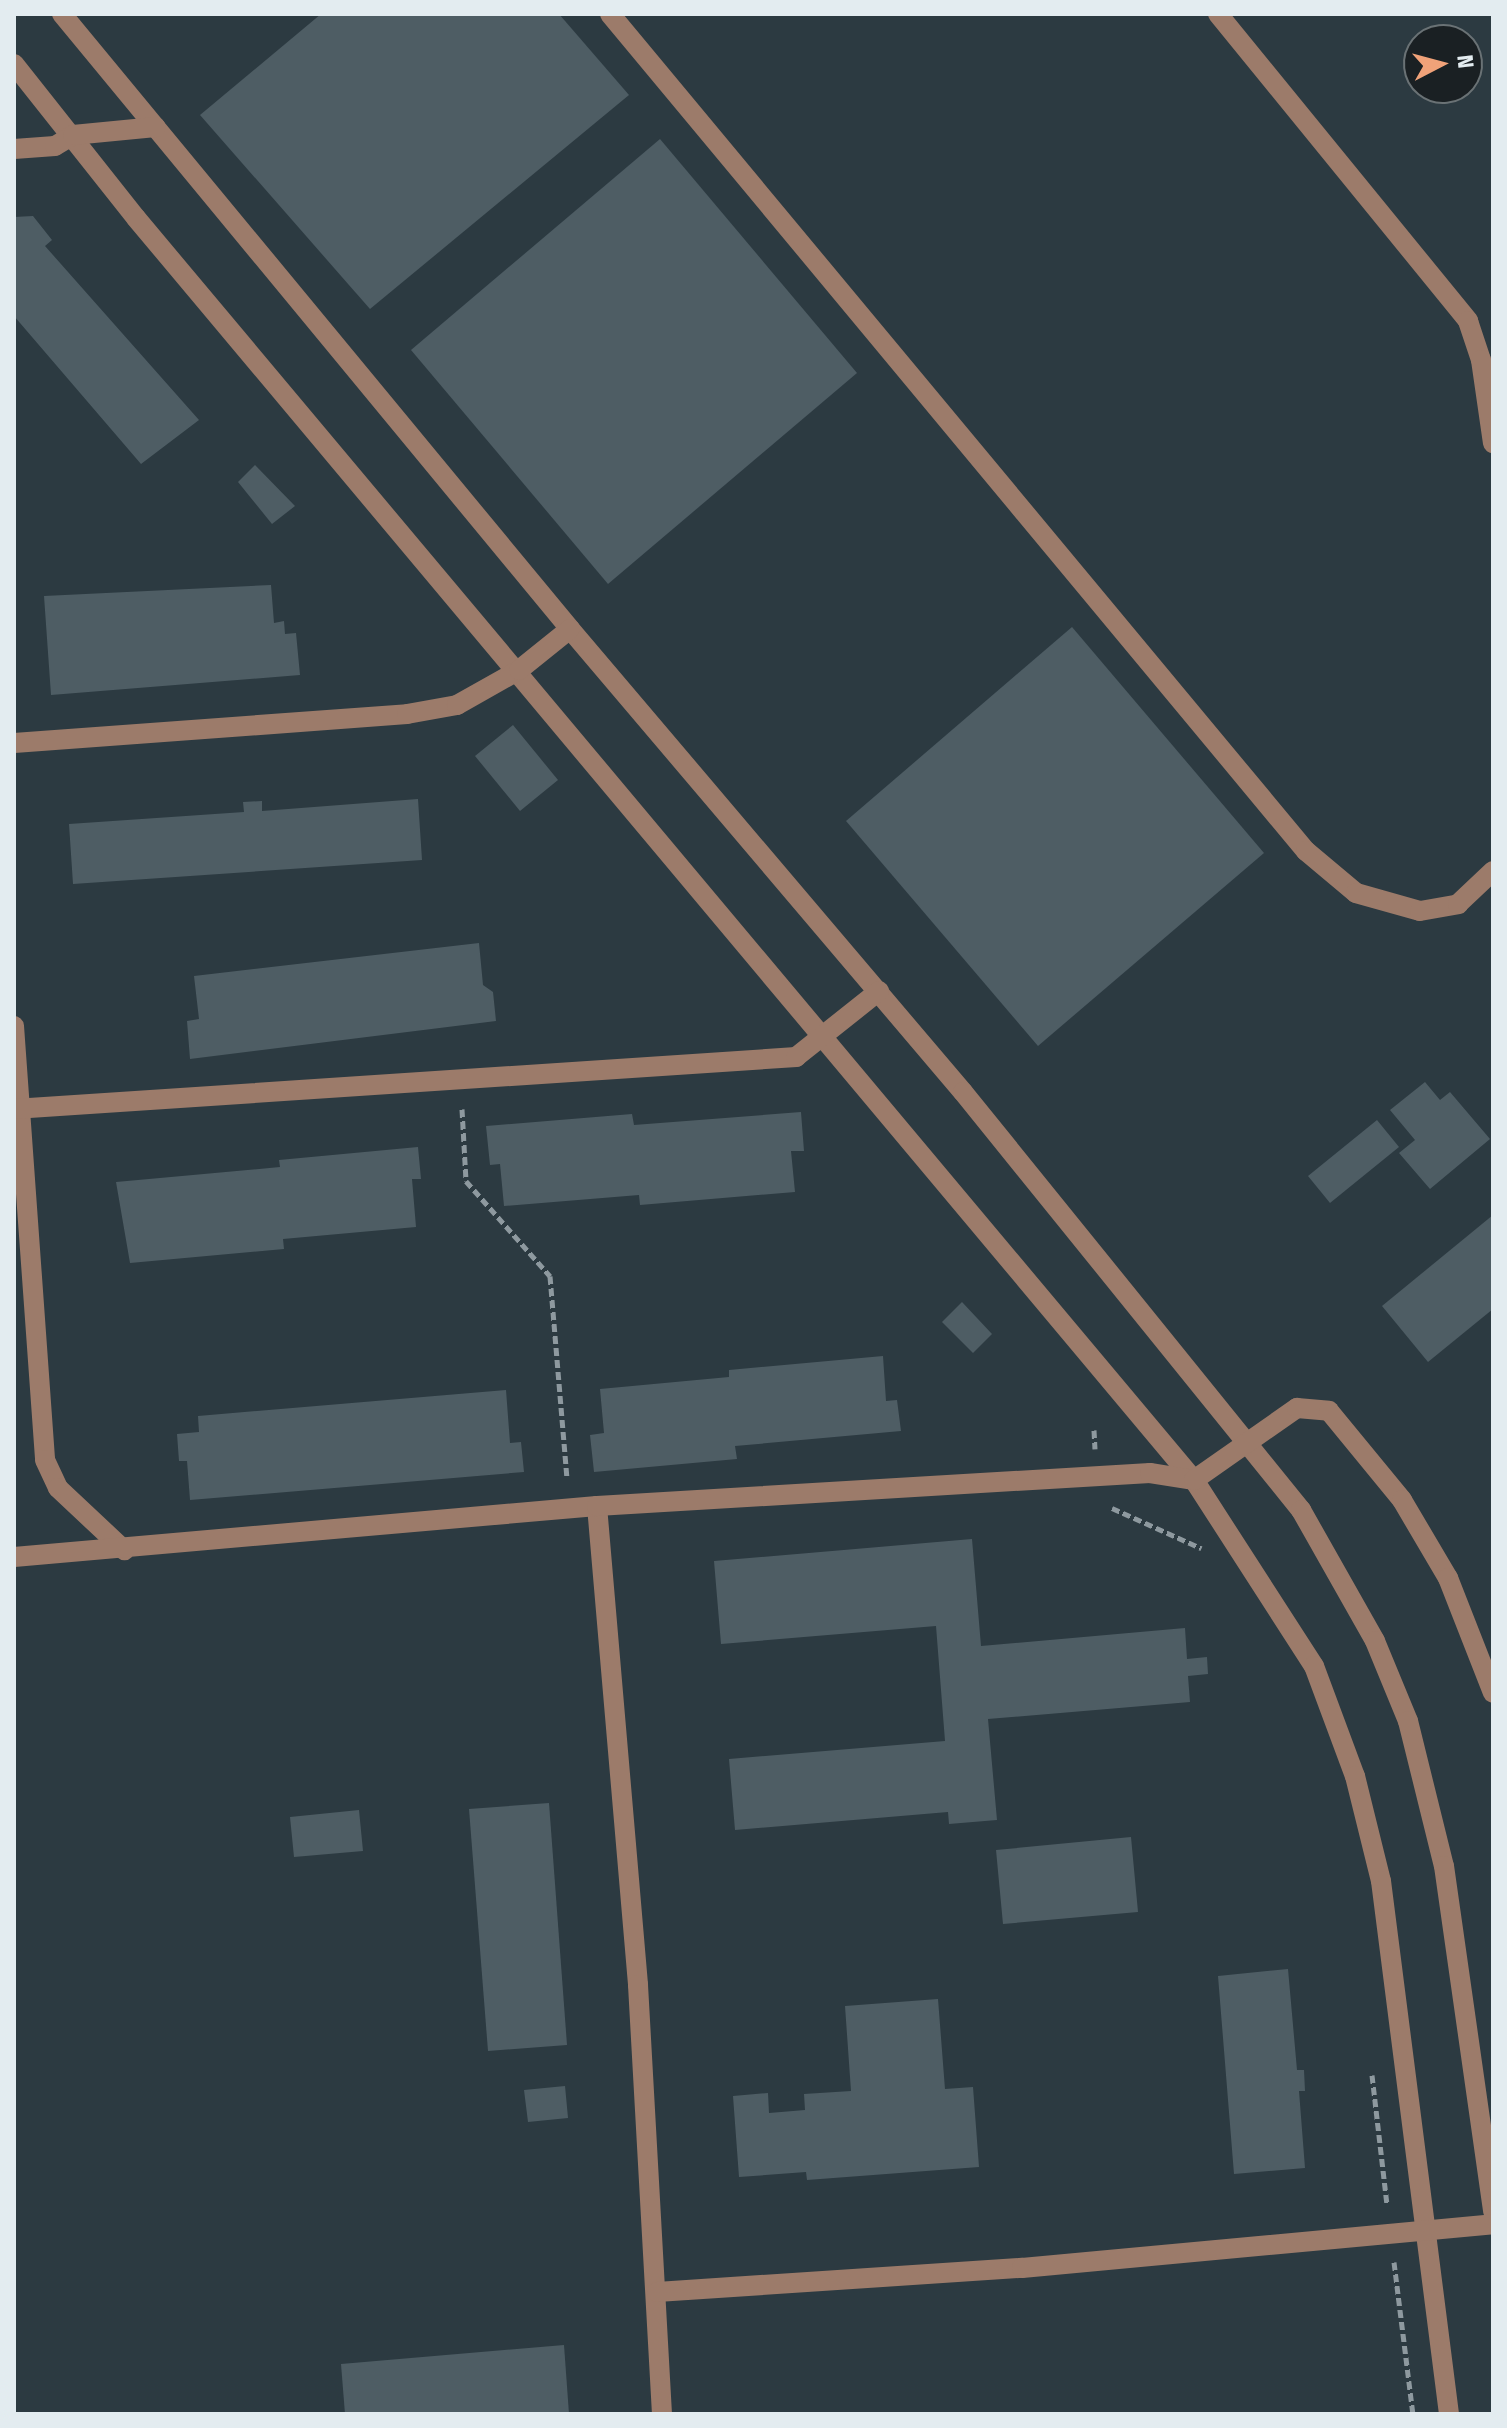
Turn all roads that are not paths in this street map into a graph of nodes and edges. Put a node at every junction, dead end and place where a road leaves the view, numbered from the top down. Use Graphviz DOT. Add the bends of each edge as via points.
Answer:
graph roads {
  1 [pos="62,14"];
  2 [pos="610,14"];
  3 [pos="1218,14"];
  4 [pos="14,64"];
  5 [pos="156,127"];
  6 [pos="73,135"];
  7 [pos="14,149"];
  8 [pos="1493,443"];
  9 [pos="570,629"];
  10 [pos="519,670"];
  11 [pos="14,743"];
  12 [pos="1493,871"];
  13 [pos="879,991"];
  14 [pos="14,1026"];
  15 [pos="824,1035"];
  16 [pos="17,1109"];
  17 [pos="1248,1444"];
  18 [pos="1194,1480"];
  19 [pos="597,1506"];
  20 [pos="124,1550"];
  21 [pos="14,1557"];
  22 [pos="1493,1693"];
  23 [pos="1493,2212"];
  24 [pos="1493,2224"];
  25 [pos="1429,2233"];
  26 [pos="657,2292"];
  27 [pos="662,2414"];
  28 [pos="1449,2414"];
  1 -- 5 [label="street"];
  2 -- 12 [label="street" via="1306,851 1356,893 1420,911 1458,904"];
  3 -- 8 [label="street" via="1468,321 1481,360"];
  4 -- 6 [label="street"];
  5 -- 6 [label="street"];
  5 -- 9 [label="street"];
  6 -- 7 [label="street" via="55,146"];
  6 -- 10 [label="street" via="136,218"];
  9 -- 10 [label="street"];
  9 -- 13 [label="street"];
  10 -- 11 [label="street" via="457,705 407,714"];
  10 -- 15 [label="street"];
  13 -- 15 [label="street"];
  13 -- 17 [label="street"];
  14 -- 16 [label="street"];
  15 -- 16 [label="street" via="796,1057"];
  15 -- 18 [label="street"];
  16 -- 20 [label="street" via="45,1460 58,1488"];
  17 -- 18 [label="street"];
  17 -- 22 [label="street" via="1297,1408 1329,1411 1402,1500 1448,1578"];
  17 -- 23 [label="street" via="1301,1510 1338,1571 1408,1721 1444,1866"];
  18 -- 19 [label="street" via="1150,1473"];
  18 -- 25 [label="street" via="1314,1666 1355,1776 1381,1881"];
  19 -- 20 [label="street"];
  19 -- 26 [label="street" via="638,1985"];
  20 -- 21 [label="street"];
  24 -- 25 [label="street"];
  25 -- 26 [label="street"];
  25 -- 28 [label="street"];
  26 -- 27 [label="street"];
}
